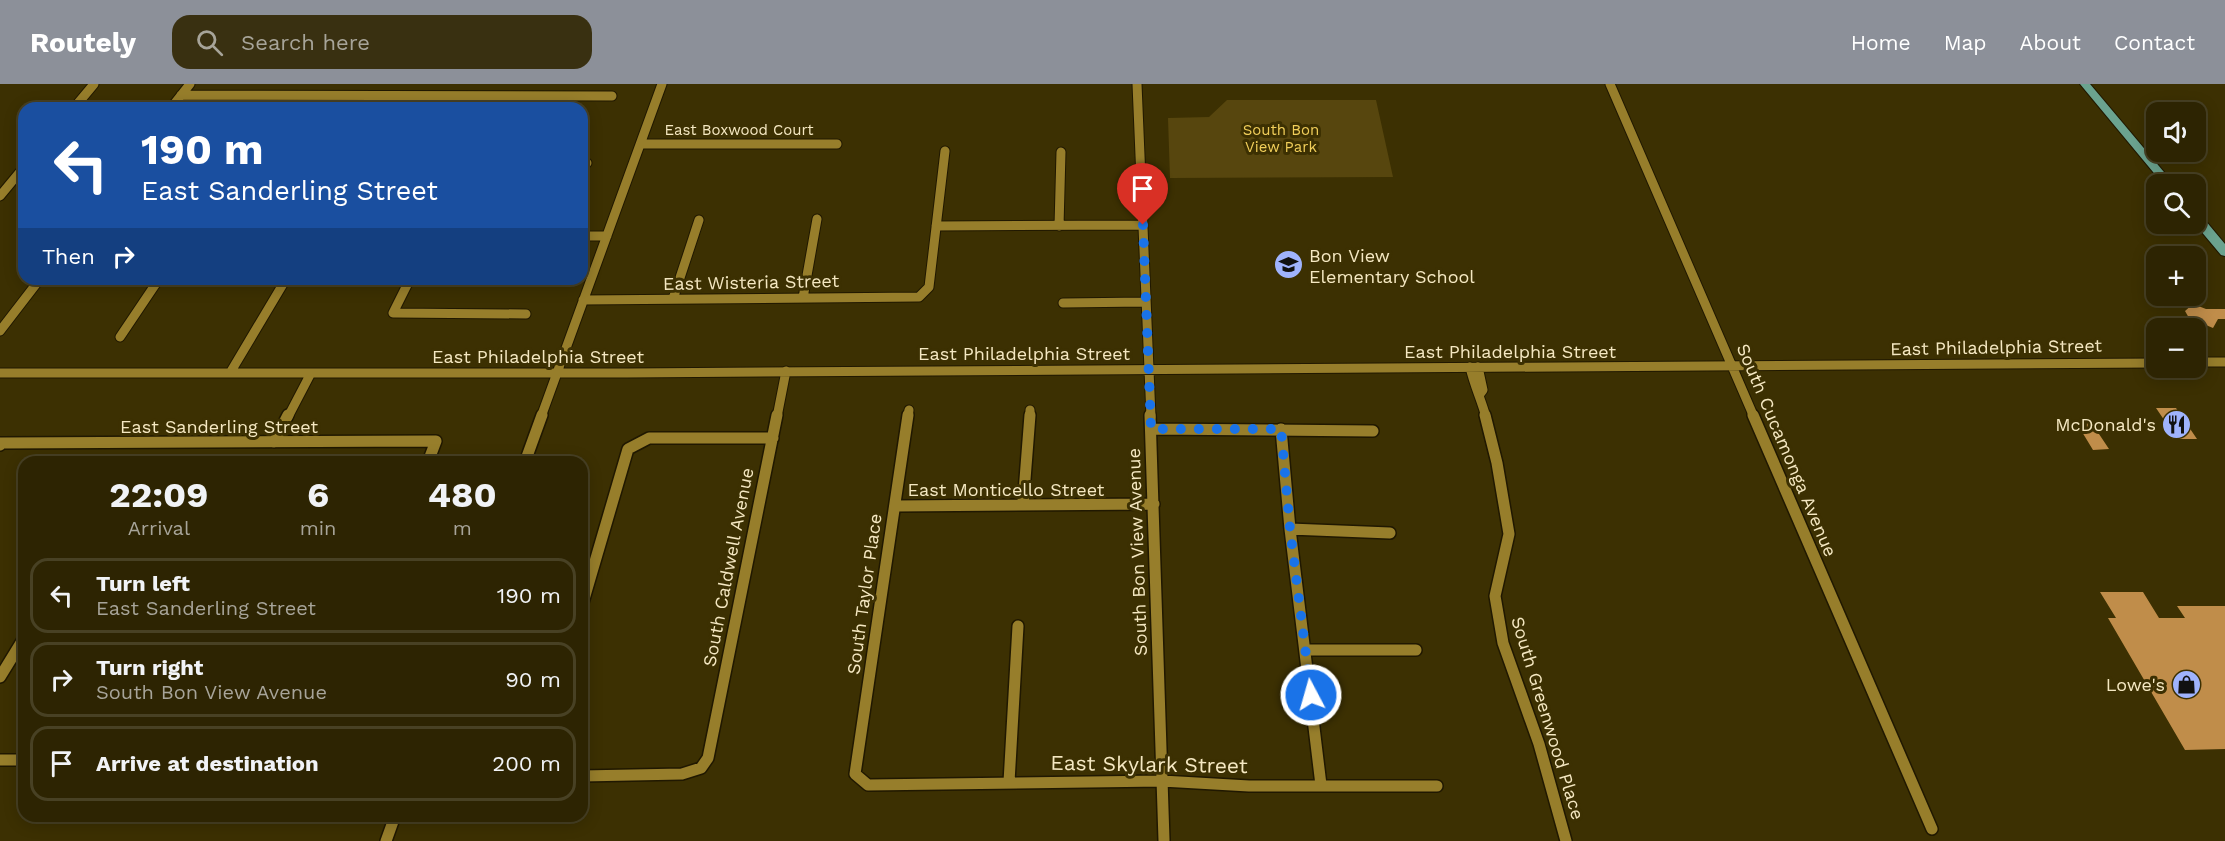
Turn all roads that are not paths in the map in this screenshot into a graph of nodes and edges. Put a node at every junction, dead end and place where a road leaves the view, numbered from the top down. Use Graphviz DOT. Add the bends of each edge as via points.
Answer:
graph roads {
  1 [pos="94,84"];
  2 [pos="190,84"];
  3 [pos="662,84"];
  4 [pos="1137,84"];
  5 [pos="1610,84"];
  6 [pos="2085,84"];
  7 [pos="181,95"];
  8 [pos="494,96"];
  9 [pos="612,96"];
  10 [pos="79,102"];
  11 [pos="176,102"];
  12 [pos="491,102"];
  13 [pos="641,144"];
  14 [pos="837,144"];
  15 [pos="945,152"];
  16 [pos="1062,152"];
  17 [pos="18,174"];
  18 [pos="2161,174"];
  19 [pos="0,196"];
  20 [pos="817,219"];
  21 [pos="699,220"];
  22 [pos="1143,225"];
  23 [pos="936,226"];
  24 [pos="1059,226"];
  25 [pos="2206,229"];
  26 [pos="607,236"];
  27 [pos="588,237"];
  28 [pos="2225,252"];
  29 [pos="35,285"];
  30 [pos="155,285"];
  31 [pos="282,285"];
  32 [pos="407,285"];
  33 [pos="803,298"];
  34 [pos="583,300"];
  35 [pos="673,300"];
  36 [pos="1145,302"];
  37 [pos="1063,303"];
  38 [pos="526,314"];
  39 [pos="0,331"];
  40 [pos="120,337"];
  41 [pos="2206,362"];
  42 [pos="2225,362"];
  43 [pos="2146,363"];
  44 [pos="1474,367"];
  45 [pos="1732,367"];
  46 [pos="1148,369"];
  47 [pos="786,371"];
  48 [pos="557,372"];
  49 [pos="0,373"];
  50 [pos="230,373"];
  51 [pos="311,373"];
  52 [pos="909,410"];
  53 [pos="1030,410"];
  54 [pos="1151,429"];
  55 [pos="1281,429"];
  56 [pos="1373,431"];
  57 [pos="772,438"];
  58 [pos="274,442"];
  59 [pos="1,444"];
  60 [pos="430,456"];
  61 [pos="527,456"];
  62 [pos="1154,504"];
  63 [pos="1023,505"];
  64 [pos="895,506"];
  65 [pos="1290,529"];
  66 [pos="1390,533"];
  67 [pos="588,586"];
  68 [pos="1018,626"];
  69 [pos="18,648"];
  70 [pos="1306,650"];
  71 [pos="1416,650"];
  72 [pos="0,677"];
  73 [pos="0,760"];
  74 [pos="18,760"];
  75 [pos="588,776"];
  76 [pos="861,781"];
  77 [pos="1162,781"];
  78 [pos="1009,782"];
  79 [pos="1321,786"];
  80 [pos="1437,786"];
  81 [pos="394,822"];
  82 [pos="1932,829"];
  83 [pos="1164,840"];
  84 [pos="386,841"];
  85 [pos="1566,841"];
  1 -- 10 [label="street"];
  2 -- 7 [label="street"];
  3 -- 13 [label="street"];
  4 -- 22 [label="street, South Bon View Avenue"];
  5 -- 45 [label="street, South Cucamonga Avenue"];
  6 -- 18 [label="main road"];
  7 -- 8 [label="street"];
  7 -- 11 [label="street"];
  8 -- 9 [label="street"];
  8 -- 12 [label="street"];
  13 -- 14 [label="street, East Boxwood Court"];
  13 -- 26 [label="street"];
  15 -- 23 [label="street"];
  16 -- 24 [label="street"];
  17 -- 19 [label="street"];
  20 -- 33 [label="street"];
  21 -- 35 [label="street"];
  22 -- 24 [label="street"];
  22 -- 36 [label="street, South Bon View Avenue"];
  23 -- 24 [label="street"];
  23 -- 33 [label="street, East Wisteria Street" via="929,287 919,297"];
  25 -- 28 [label="main road"];
  26 -- 27 [label="street"];
  26 -- 34 [label="street"];
  29 -- 39 [label="street"];
  30 -- 40 [label="street"];
  31 -- 50 [label="street"];
  32 -- 38 [label="street" via="393,313"];
  33 -- 35 [label="street, East Wisteria Street"];
  34 -- 35 [label="street, East Wisteria Street"];
  34 -- 48 [label="street"];
  36 -- 37 [label="street"];
  36 -- 46 [label="street, South Bon View Avenue"];
  41 -- 42 [label="street"];
  43 -- 45 [label="street, East Philadelphia Street"];
  44 -- 45 [label="street, East Philadelphia Street"];
  44 -- 46 [label="street, East Philadelphia Street"];
  44 -- 85 [label="street, South Greenwood Place" via="1475,390 1480,394 1497,463 1509,534 1495,596 1503,643 1539,744"];
  45 -- 82 [label="street, South Cucamonga Avenue"];
  46 -- 47 [label="street, East Philadelphia Street"];
  46 -- 54 [label="street, South Bon View Avenue"];
  47 -- 48 [label="street, East Philadelphia Street"];
  47 -- 57 [label="street, South Caldwell Avenue"];
  48 -- 51 [label="street, East Philadelphia Street"];
  48 -- 61 [label="street"];
  49 -- 50 [label="street, East Philadelphia Street"];
  50 -- 51 [label="street, East Philadelphia Street"];
  51 -- 58 [label="street"];
  52 -- 64 [label="street, South Taylor Place"];
  53 -- 63 [label="street"];
  54 -- 55 [label="street"];
  54 -- 62 [label="street, South Bon View Avenue"];
  55 -- 56 [label="street"];
  55 -- 65 [label="street"];
  57 -- 67 [label="street" via="649,438 628,449"];
  57 -- 75 [label="street, South Caldwell Avenue" via="708,758 701,768 681,774"];
  58 -- 59 [label="street, East Sanderling Street"];
  58 -- 60 [label="street, East Sanderling Street" via="436,441"];
  62 -- 63 [label="street, East Monticello Street"];
  62 -- 77 [label="street, South Bon View Avenue"];
  63 -- 64 [label="street, East Monticello Street"];
  64 -- 76 [label="street, South Taylor Place" via="855,774"];
  65 -- 66 [label="street"];
  65 -- 70 [label="street"];
  68 -- 78 [label="street"];
  69 -- 72 [label="street"];
  70 -- 71 [label="street"];
  70 -- 79 [label="street"];
  73 -- 74 [label="street"];
  76 -- 78 [label="street, East Skylark Street" via="868,785"];
  77 -- 78 [label="street, East Skylark Street"];
  77 -- 79 [label="street, East Skylark Street"];
  77 -- 83 [label="street, South Bon View Avenue"];
  79 -- 80 [label="street, East Skylark Street"];
  81 -- 84 [label="street"];
}
